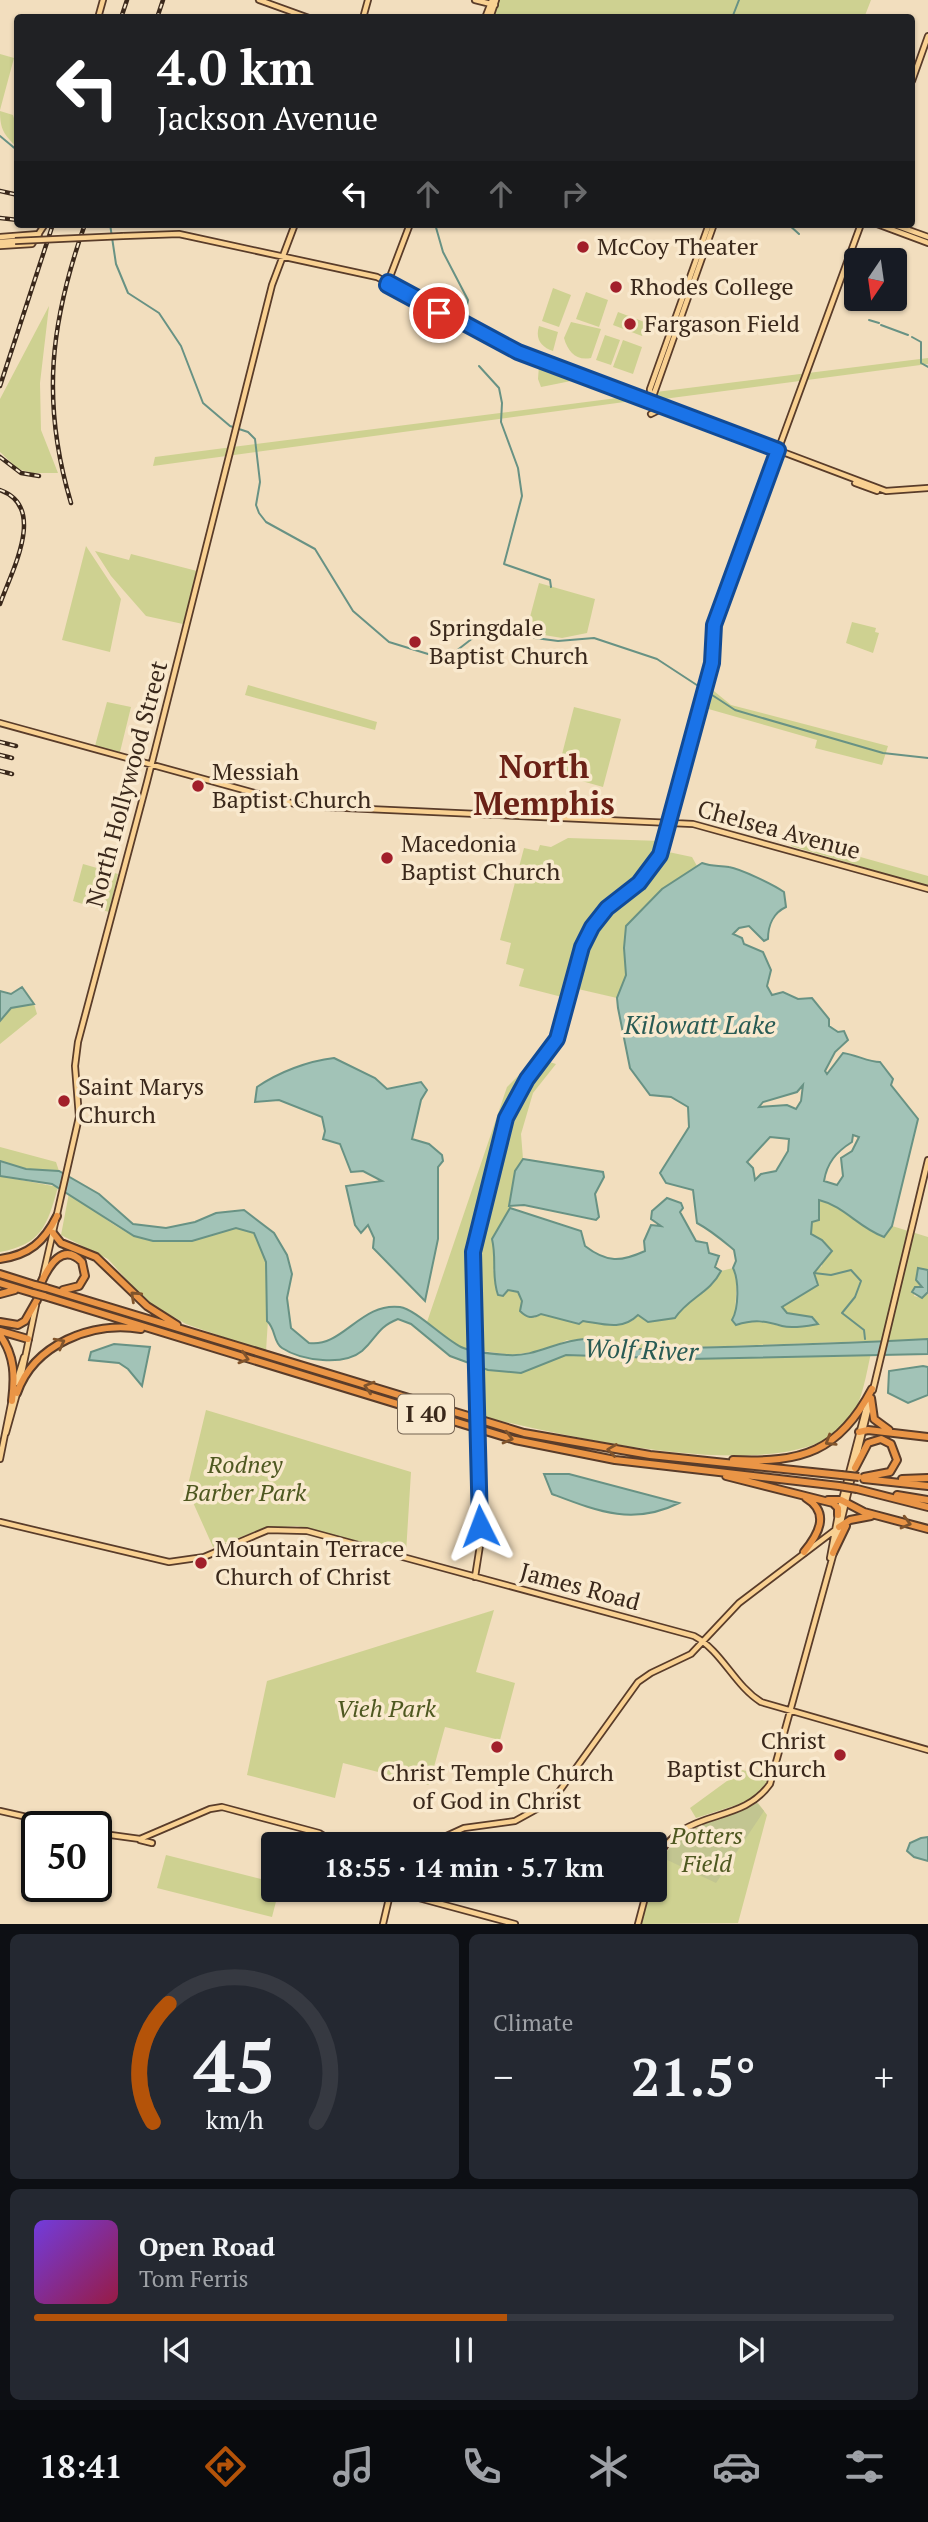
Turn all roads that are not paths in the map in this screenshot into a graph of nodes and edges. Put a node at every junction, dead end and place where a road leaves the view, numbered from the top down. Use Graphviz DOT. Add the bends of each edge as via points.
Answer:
graph roads {
  1 [pos="260,0"];
  2 [pos="475,0"];
  3 [pos="492,2"];
  4 [pos="298,14"];
  5 [pos="928,36"];
  6 [pos="915,73"];
  7 [pos="43,228"];
  8 [pos="294,228"];
  9 [pos="409,228"];
  10 [pos="710,228"];
  11 [pos="860,228"];
  12 [pos="888,228"];
  13 [pos="902,228"];
  14 [pos="928,237"];
  15 [pos="0,242"];
  16 [pos="928,243"];
  17 [pos="283,257"];
  18 [pos="386,282"];
  19 [pos="651,401"];
  20 [pos="663,408"];
  21 [pos="651,414"];
  22 [pos="777,452"];
  23 [pos="928,490"];
  24 [pos="0,723"];
  25 [pos="151,765"];
  26 [pos="670,823"];
  27 [pos="928,889"];
  28 [pos="928,1160"];
  29 [pos="58,1212"];
  30 [pos="53,1233"];
  31 [pos="51,1242"];
  32 [pos="77,1248"];
  33 [pos="0,1259"];
  34 [pos="0,1274"];
  35 [pos="0,1283"];
  36 [pos="43,1286"];
  37 [pos="0,1294"];
  38 [pos="35,1295"];
  39 [pos="0,1322"];
  40 [pos="0,1333"];
  41 [pos="198,1334"];
  42 [pos="178,1338"];
  43 [pos="28,1339"];
  44 [pos="24,1357"];
  45 [pos="875,1380"];
  46 [pos="872,1389"];
  47 [pos="17,1393"];
  48 [pos="871,1398"];
  49 [pos="12,1401"];
  50 [pos="861,1431"];
  51 [pos="6,1433"];
  52 [pos="901,1434"];
  53 [pos="928,1437"];
  54 [pos="0,1459"];
  55 [pos="686,1459"];
  56 [pos="683,1468"];
  57 [pos="855,1468"];
  58 [pos="861,1477"];
  59 [pos="928,1478"];
  60 [pos="928,1486"];
  61 [pos="858,1489"];
  62 [pos="794,1493"];
  63 [pos="816,1499"];
  64 [pos="928,1500"];
  65 [pos="844,1501"];
  66 [pos="928,1507"];
  67 [pos="838,1515"];
  68 [pos="884,1517"];
  69 [pos="855,1518"];
  70 [pos="0,1522"];
  71 [pos="837,1528"];
  72 [pos="928,1529"];
  73 [pos="826,1536"];
  74 [pos="818,1541"];
  75 [pos="831,1545"];
  76 [pos="804,1552"];
  77 [pos="832,1556"];
  78 [pos="475,1577"];
  79 [pos="703,1643"];
  80 [pos="791,1712"];
  81 [pos="928,1750"];
  82 [pos="0,1811"];
  83 [pos="21,1816"];
  84 [pos="314,1832"];
  85 [pos="455,1832"];
  86 [pos="112,1836"];
  87 [pos="136,1840"];
  88 [pos="152,1843"];
  89 [pos="667,1843"];
  90 [pos="388,1902"];
  91 [pos="436,1902"];
  92 [pos="644,1902"];
  93 [pos="383,1923"];
  94 [pos="515,1923"];
  95 [pos="638,1923"];
  1 -- 4 [label="main road"];
  2 -- 3 [label="main road"];
  5 -- 6 [label="main road"];
  7 -- 15 [label="main road" via="32,244"];
  8 -- 17 [label="main road, North Hollywood Street"];
  9 -- 18 [label="main road"];
  10 -- 19 [label="main road" via="650,389"];
  11 -- 22 [label="main road"];
  12 -- 16 [label="main road"];
  13 -- 14 [label="main road"];
  15 -- 17 [label="main road, bridge" via="179,234"];
  17 -- 18 [label="main road"];
  17 -- 25 [label="main road, North Hollywood Street" via="272,285"];
  18 -- 19 [label="main road" via="518,352"];
  19 -- 20 [label="main road"];
  19 -- 22 [label="main road"];
  20 -- 21 [label="main road"];
  20 -- 22 [label="main road"];
  22 -- 23 [label="main road" via="891,495"];
  22 -- 26 [label="main road" via="714,625 712,663"];
  24 -- 25 [label="main road, Chelsea Avenue"];
  25 -- 26 [label="main road, Chelsea Avenue" via="302,806"];
  25 -- 29 [label="main road, North Hollywood Street" via="78,1042 79,1117"];
  26 -- 27 [label="main road, Chelsea Avenue" via="693,824"];
  26 -- 78 [label="main road, bridge" via="652,869 607,908 582,947 557,1039 527,1079 506,1118 475,1232 475,1413 481,1539"];
  28 -- 45 [label="main road"];
  29 -- 30 [label="main road, North Hollywood Street"];
  29 -- 33 [label="highway" via="36,1246"];
  30 -- 31 [label="main road, North Hollywood Street"];
  30 -- 32 [label="highway" via="56,1240"];
  31 -- 32 [label="highway"];
  31 -- 36 [label="main road, North Hollywood Street"];
  41 -- 32 [label="highway, one-way" via="147,1306 96,1256"];
  34 -- 36 [label="highway, I 40"];
  35 -- 38 [label="highway, I 40"];
  36 -- 36 [label="highway" via="47,1269 59,1255 79,1258 85,1276 79,1286 68,1290"];
  36 -- 38 [label="main road, North Hollywood Street"];
  36 -- 41 [label="highway, I 40"];
  37 -- 38 [label="highway" via="9,1290"];
  38 -- 39 [label="highway" via="25,1321 7,1326"];
  38 -- 42 [label="highway, I 40"];
  38 -- 43 [label="main road, North Hollywood Street"];
  40 -- 43 [label="highway"];
  40 -- 49 [label="highway" via="12,1359"];
  55 -- 41 [label="highway, I 40, one-way" via="524,1433"];
  47 -- 42 [label="highway, one-way" via="32,1364 51,1348 84,1333 120,1328"];
  42 -- 56 [label="highway, I 40, one-way" via="515,1440"];
  43 -- 44 [label="main road, North Hollywood Street"];
  44 -- 47 [label="main road, North Hollywood Street"];
  44 -- 49 [label="main road, North Hollywood Street"];
  45 -- 46 [label="main road"];
  45 -- 48 [label="main road"];
  46 -- 50 [label="main road"];
  46 -- 55 [label="highway, one-way" via="853,1423 816,1450 764,1461"];
  47 -- 51 [label="main road, North Hollywood Street"];
  48 -- 50 [label="main road"];
  48 -- 52 [label="highway" via="874,1419"];
  49 -- 51 [label="main road, North Hollywood Street"];
  50 -- 52 [label="highway"];
  50 -- 57 [label="main road"];
  50 -- 65 [label="main road"];
  51 -- 54 [label="main road, North Hollywood Street"];
  52 -- 53 [label="highway"];
  55 -- 58 [label="highway, I 40, bridge"];
  56 -- 61 [label="highway, I 40, bridge"];
  56 -- 62 [label="highway"];
  57 -- 58 [label="highway" via="868,1443 881,1439 891,1444 897,1460 890,1472"];
  57 -- 65 [label="main road"];
  58 -- 59 [label="highway, I 40"];
  58 -- 60 [label="highway"];
  61 -- 64 [label="highway, I 40"];
  61 -- 66 [label="highway"];
  62 -- 63 [label="highway"];
  62 -- 76 [label="highway" via="810,1499 821,1521"];
  63 -- 65 [label="highway"];
  63 -- 67 [label="highway" via="837,1506"];
  65 -- 67 [label="main road"];
  65 -- 68 [label="highway"];
  65 -- 71 [label="main road"];
  67 -- 71 [label="main road"];
  67 -- 73 [label="main road"];
  68 -- 69 [label="highway"];
  68 -- 72 [label="highway, one-way"];
  69 -- 71 [label="highway"];
  69 -- 77 [label="highway" via="843,1528"];
  70 -- 78 [label="main road, James Road" via="169,1562 204,1556 261,1532 299,1530"];
  71 -- 73 [label="main road"];
  71 -- 75 [label="main road"];
  71 -- 77 [label="main road"];
  73 -- 74 [label="main road"];
  74 -- 75 [label="main road"];
  74 -- 76 [label="main road"];
  75 -- 77 [label="main road"];
  76 -- 79 [label="main road" via="739,1603"];
  77 -- 80 [label="main road"];
  78 -- 79 [label="main road, James Road" via="685,1634"];
  79 -- 80 [label="main road" via="753,1697"];
  79 -- 85 [label="main road" via="635,1685 562,1791 548,1804 515,1821"];
  80 -- 81 [label="main road"];
  80 -- 89 [label="main road" via="774,1775 763,1793 748,1805 685,1826"];
  82 -- 83 [label="main road"];
  84 -- 87 [label="main road" via="222,1807"];
  86 -- 87 [label="main road"];
  87 -- 88 [label="main road"];
  90 -- 93 [label="main road"];
  91 -- 94 [label="main road"];
  92 -- 95 [label="main road"];
}
